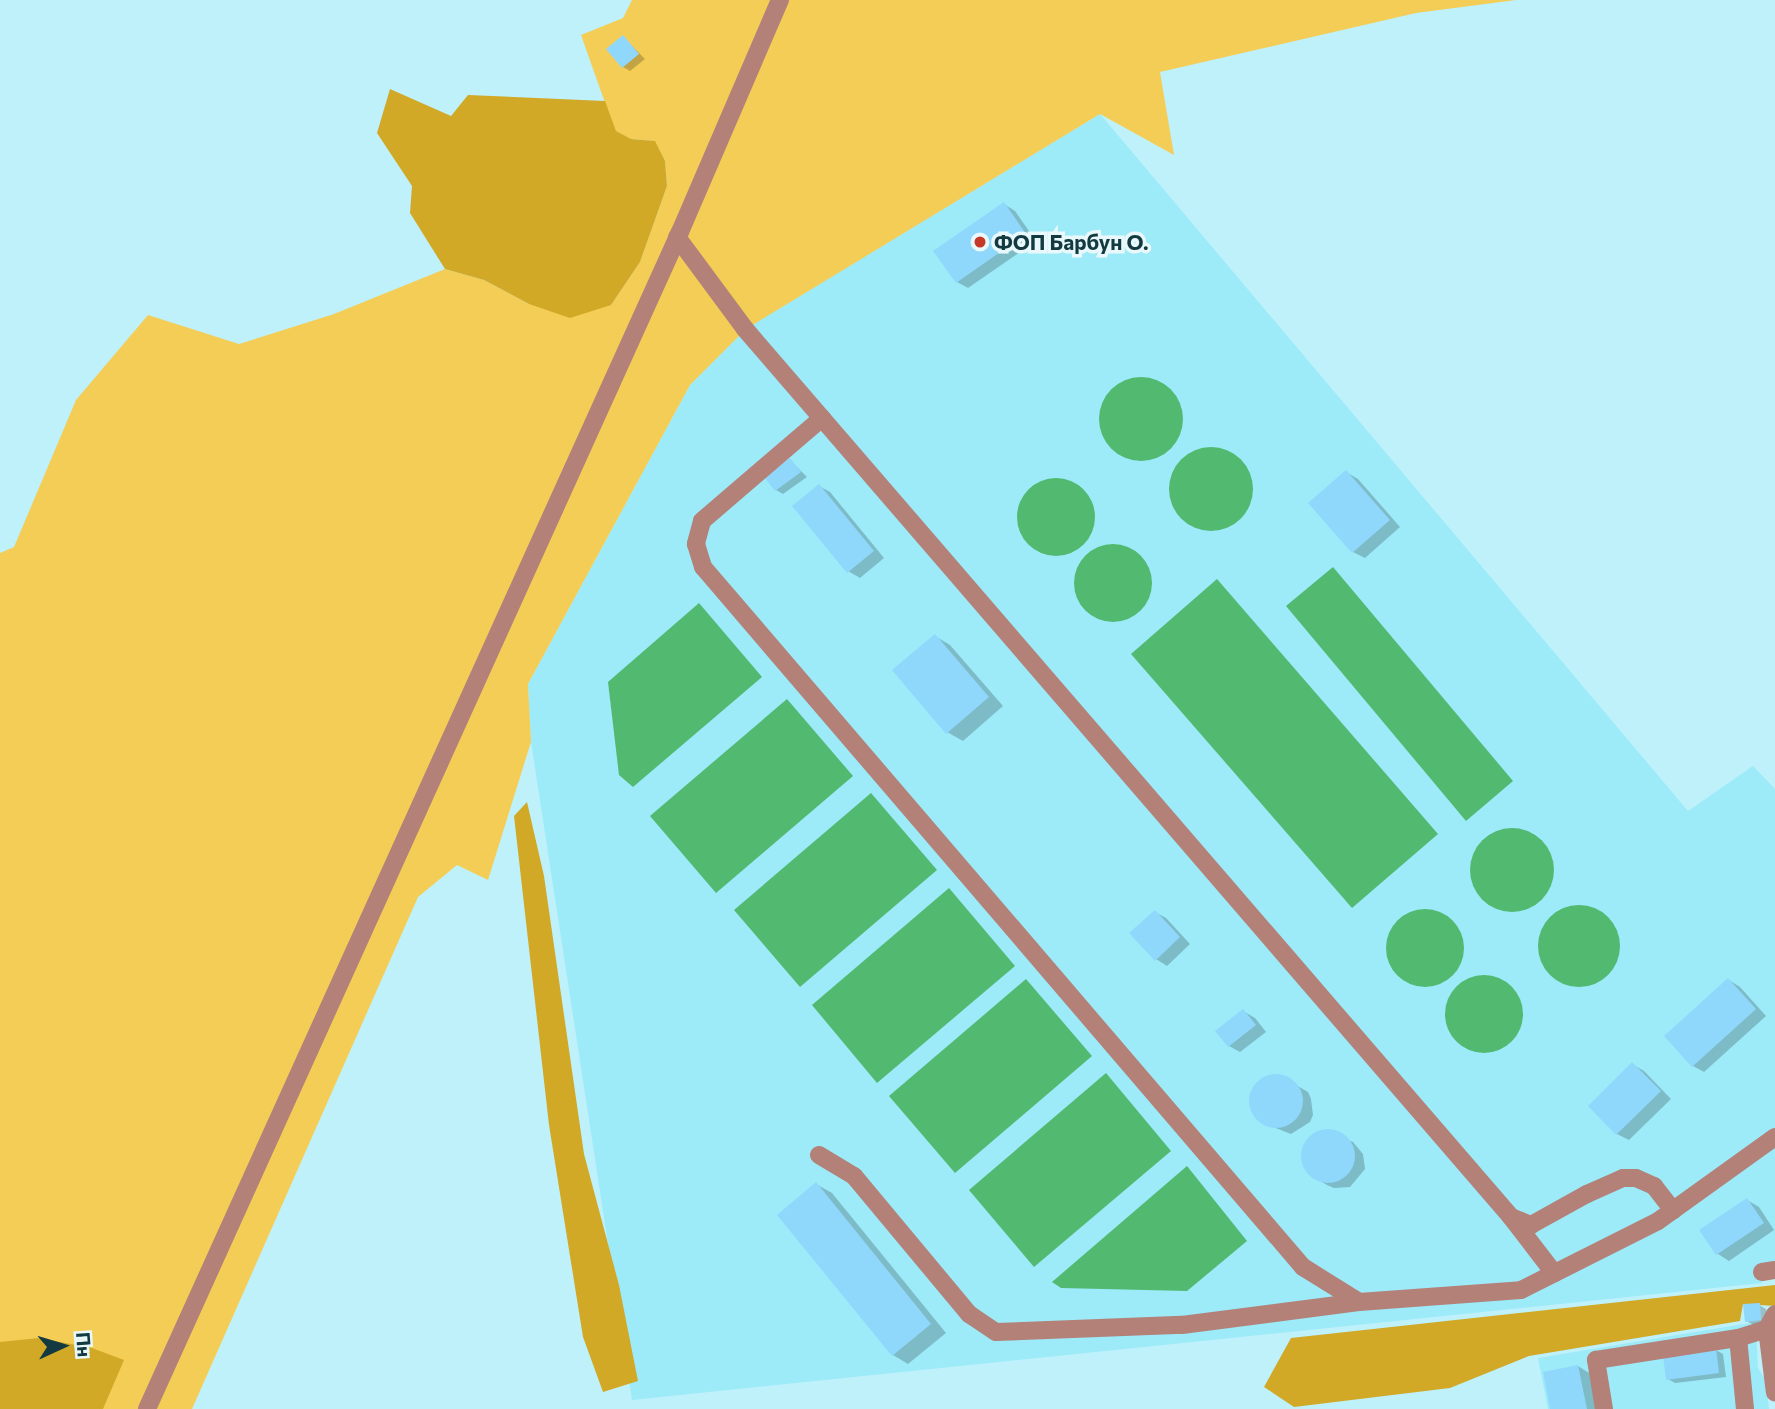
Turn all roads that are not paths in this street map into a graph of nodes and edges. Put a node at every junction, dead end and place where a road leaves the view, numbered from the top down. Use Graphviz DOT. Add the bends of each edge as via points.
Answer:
graph roads {
  1 [pos="780,0"];
  2 [pos="677,237"];
  3 [pos="822,418"];
  4 [pos="1775,1137"];
  5 [pos="819,1155"];
  6 [pos="1673,1210"];
  7 [pos="1511,1217"];
  8 [pos="1555,1273"];
  9 [pos="1359,1302"];
  10 [pos="1771,1321"];
  11 [pos="1738,1338"];
  12 [pos="1775,1393"];
  13 [pos="148,1409"];
  14 [pos="1604,1409"];
  15 [pos="1745,1409"];
  1 -- 2 [label="street"];
  2 -- 3 [label="street" via="746,329"];
  2 -- 13 [label="street"];
  3 -- 7 [label="street"];
  3 -- 9 [label="street" via="702,520 696,544 703,567 1303,1267"];
  4 -- 6 [label="street"];
  5 -- 9 [label="street" via="854,1175 969,1314 996,1332 1182,1325"];
  6 -- 7 [label="street" via="1654,1186 1623,1178 1531,1225"];
  6 -- 8 [label="street"];
  7 -- 8 [label="street"];
  8 -- 9 [label="street" via="1521,1290"];
  10 -- 11 [label="street"];
  10 -- 12 [label="street"];
  11 -- 14 [label="street" via="1596,1360"];
  11 -- 15 [label="street"];
}
